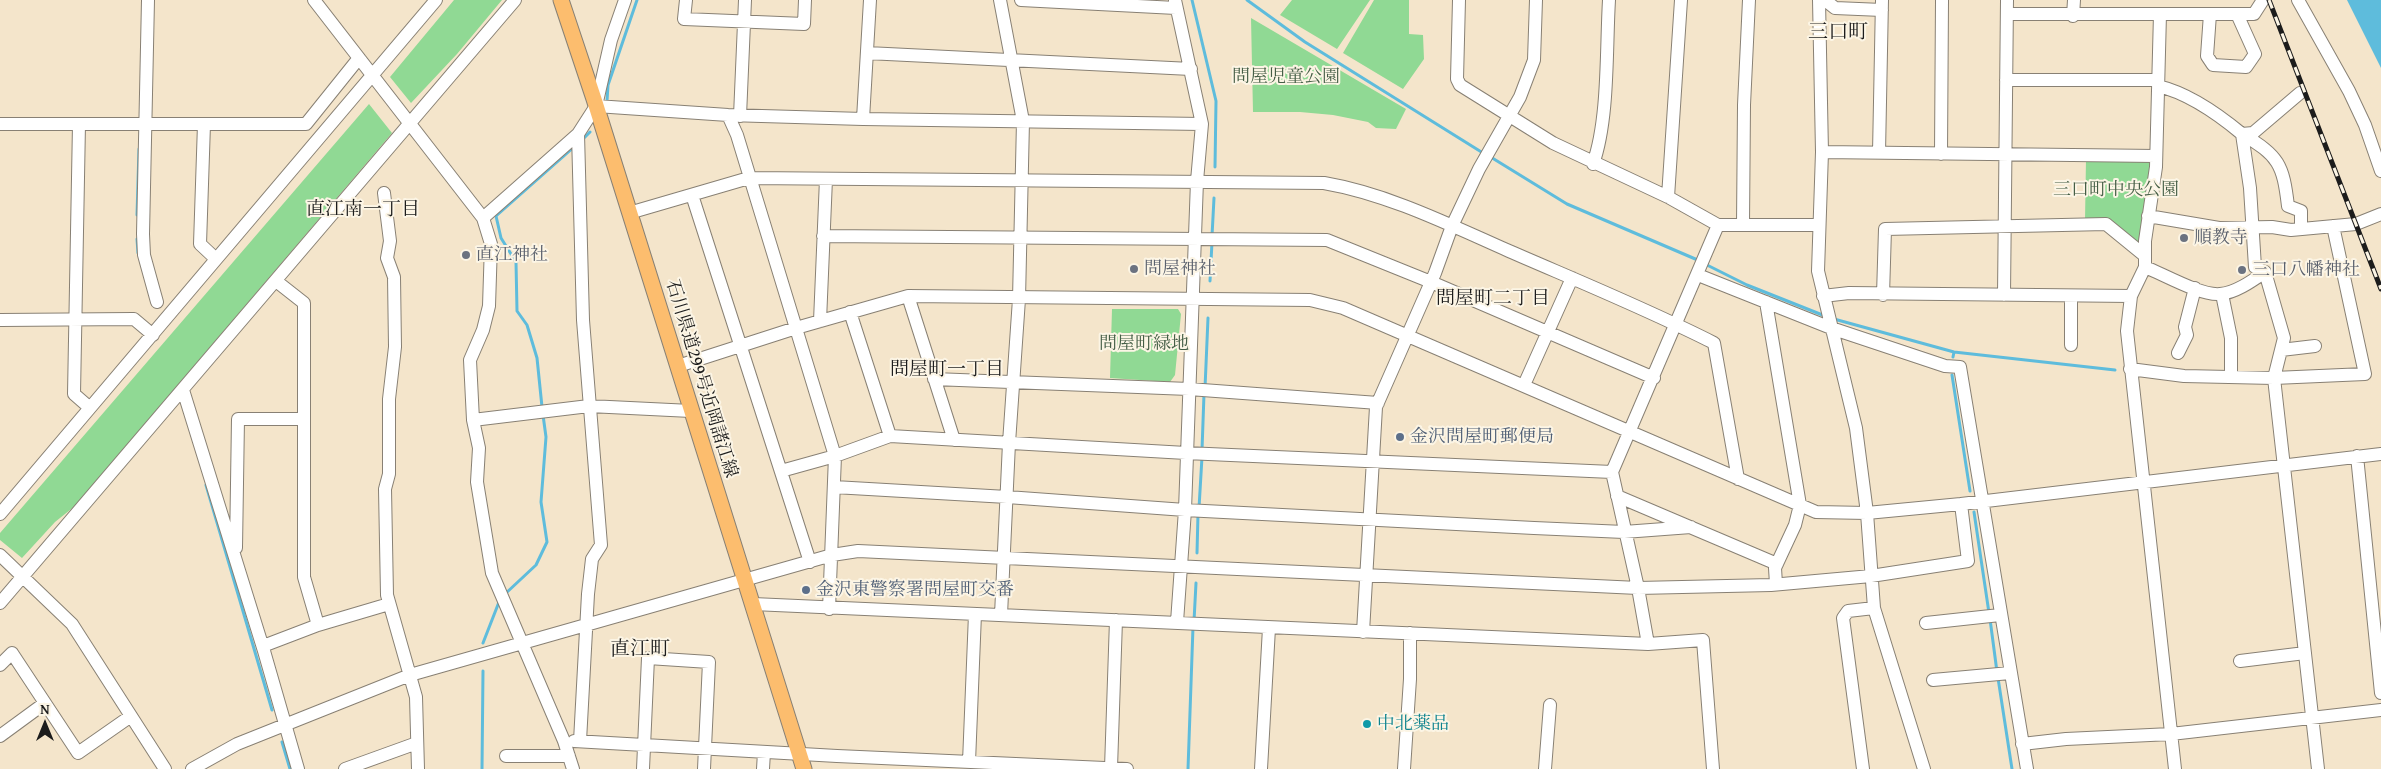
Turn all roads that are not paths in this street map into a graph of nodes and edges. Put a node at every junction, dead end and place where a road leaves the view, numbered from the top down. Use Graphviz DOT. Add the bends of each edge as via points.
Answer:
graph roads {
  1 [pos="148,0"];
  2 [pos="314,0"];
  3 [pos="436,0"];
  4 [pos="515,0"];
  5 [pos="561,0"];
  6 [pos="625,0"];
  7 [pos="686,0"];
  8 [pos="745,0"];
  9 [pos="806,0"];
  10 [pos="870,0"];
  11 [pos="1000,0"];
  12 [pos="1021,0"];
  13 [pos="1459,0"];
  14 [pos="1536,0"];
  15 [pos="1609,0"];
  16 [pos="1681,0"];
  17 [pos="1749,0"];
  18 [pos="1819,0"];
  19 [pos="1825,0"];
  20 [pos="1942,0"];
  21 [pos="2007,0"];
  22 [pos="2074,0"];
  23 [pos="2263,0"];
  24 [pos="2298,0"];
  25 [pos="1175,4"];
  26 [pos="1882,5"];
  27 [pos="2007,14"];
  28 [pos="2160,14"];
  29 [pos="2210,14"];
  30 [pos="2237,14"];
  31 [pos="2073,16"];
  32 [pos="744,22"];
  33 [pos="867,53"];
  34 [pos="359,58"];
  35 [pos="1013,61"];
  36 [pos="1191,69"];
  37 [pos="372,75"];
  38 [pos="2006,80"];
  39 [pos="2158,83"];
  40 [pos="2300,93"];
  41 [pos="596,106"];
  42 [pos="734,116"];
  43 [pos="1510,117"];
  44 [pos="863,120"];
  45 [pos="1023,121"];
  46 [pos="409,123"];
  47 [pos="0,124"];
  48 [pos="80,124"];
  49 [pos="204,124"];
  50 [pos="1202,124"];
  51 [pos="142,125"];
  52 [pos="2242,134"];
  53 [pos="578,136"];
  54 [pos="1822,152"];
  55 [pos="1879,153"];
  56 [pos="1941,154"];
  57 [pos="2007,155"];
  58 [pos="2156,156"];
  59 [pos="1593,164"];
  60 [pos="2381,171"];
  61 [pos="749,178"];
  62 [pos="826,179"];
  63 [pos="1022,179"];
  64 [pos="1197,182"];
  65 [pos="384,193"];
  66 [pos="692,195"];
  67 [pos="1668,197"];
  68 [pos="630,213"];
  69 [pos="2381,214"];
  70 [pos="2148,216"];
  71 [pos="483,218"];
  72 [pos="1743,224"];
  73 [pos="1718,225"];
  74 [pos="1819,225"];
  75 [pos="1452,226"];
  76 [pos="2005,226"];
  77 [pos="2333,226"];
  78 [pos="2252,228"];
  79 [pos="2301,229"];
  80 [pos="823,236"];
  81 [pos="1020,238"];
  82 [pos="1196,239"];
  83 [pos="216,260"];
  84 [pos="2144,261"];
  85 [pos="1699,272"];
  86 [pos="2265,272"];
  87 [pos="1572,278"];
  88 [pos="276,281"];
  89 [pos="1431,282"];
  90 [pos="2195,288"];
  91 [pos="2222,294"];
  92 [pos="1883,295"];
  93 [pos="2004,295"];
  94 [pos="908,296"];
  95 [pos="1823,296"];
  96 [pos="2071,296"];
  97 [pos="2131,296"];
  98 [pos="1019,299"];
  99 [pos="1194,299"];
  100 [pos="157,302"];
  101 [pos="1766,302"];
  102 [pos="850,312"];
  103 [pos="0,320"];
  104 [pos="75,320"];
  105 [pos="820,321"];
  106 [pos="1677,324"];
  107 [pos="1830,325"];
  108 [pos="796,328"];
  109 [pos="1548,333"];
  110 [pos="153,335"];
  111 [pos="1406,335"];
  112 [pos="2072,345"];
  113 [pos="741,346"];
  114 [pos="2315,346"];
  115 [pos="2281,350"];
  116 [pos="2178,353"];
  117 [pos="678,366"];
  118 [pos="2130,369"];
  119 [pos="2231,377"];
  120 [pos="1654,378"];
  121 [pos="2274,378"];
  122 [pos="934,379"];
  123 [pos="1013,382"];
  124 [pos="1524,386"];
  125 [pos="1194,389"];
  126 [pos="183,390"];
  127 [pos="1378,403"];
  128 [pos="589,406"];
  129 [pos="90,408"];
  130 [pos="691,412"];
  131 [pos="304,419"];
  132 [pos="473,420"];
  133 [pos="1630,431"];
  134 [pos="890,436"];
  135 [pos="954,440"];
  136 [pos="1009,444"];
  137 [pos="1197,453"];
  138 [pos="2381,454"];
  139 [pos="834,456"];
  140 [pos="2357,456"];
  141 [pos="1372,460"];
  142 [pos="2284,466"];
  143 [pos="781,471"];
  144 [pos="1612,472"];
  145 [pos="1738,479"];
  146 [pos="2144,481"];
  147 [pos="834,487"];
  148 [pos="1618,496"];
  149 [pos="1007,497"];
  150 [pos="1981,502"];
  151 [pos="1961,504"];
  152 [pos="1800,505"];
  153 [pos="1188,510"];
  154 [pos="1868,513"];
  155 [pos="0,514"];
  156 [pos="1369,519"];
  157 [pos="1691,527"];
  158 [pos="1624,532"];
  159 [pos="0,554"];
  160 [pos="832,555"];
  161 [pos="236,559"];
  162 [pos="1005,559"];
  163 [pos="810,562"];
  164 [pos="1777,564"];
  165 [pos="1180,565"];
  166 [pos="1367,576"];
  167 [pos="1871,576"];
  168 [pos="25,577"];
  169 [pos="746,581"];
  170 [pos="1776,584"];
  171 [pos="1638,588"];
  172 [pos="0,603"];
  173 [pos="389,604"];
  174 [pos="753,604"];
  175 [pos="1874,608"];
  176 [pos="829,609"];
  177 [pos="975,614"];
  178 [pos="1001,615"];
  179 [pos="1993,616"];
  180 [pos="1116,620"];
  181 [pos="1177,622"];
  182 [pos="1926,623"];
  183 [pos="318,625"];
  184 [pos="586,626"];
  185 [pos="1269,628"];
  186 [pos="1363,632"];
  187 [pos="1410,633"];
  188 [pos="523,644"];
  189 [pos="1648,644"];
  190 [pos="263,646"];
  191 [pos="2305,654"];
  192 [pos="2240,661"];
  193 [pos="0,665"];
  194 [pos="2003,674"];
  195 [pos="410,675"];
  196 [pos="1933,680"];
  197 [pos="2381,693"];
  198 [pos="45,703"];
  199 [pos="1550,706"];
  200 [pos="2381,710"];
  201 [pos="131,716"];
  202 [pos="2311,718"];
  203 [pos="285,724"];
  204 [pos="2171,734"];
  205 [pos="0,736"];
  206 [pos="564,741"];
  207 [pos="580,741"];
  208 [pos="417,743"];
  209 [pos="2022,744"];
  210 [pos="644,745"];
  211 [pos="705,748"];
  212 [pos="764,752"];
  213 [pos="800,754"];
  214 [pos="506,756"];
  215 [pos="569,756"];
  216 [pos="969,762"];
  217 [pos="369,765"];
  218 [pos="1111,768"];
  219 [pos="164,769"];
  220 [pos="192,769"];
  221 [pos="298,769"];
  222 [pos="345,769"];
  223 [pos="418,769"];
  224 [pos="573,769"];
  225 [pos="643,769"];
  226 [pos="704,769"];
  227 [pos="764,769"];
  228 [pos="804,769"];
  229 [pos="1127,769"];
  230 [pos="1261,769"];
  231 [pos="1404,769"];
  232 [pos="1545,769"];
  233 [pos="1713,769"];
  234 [pos="1863,769"];
  235 [pos="1924,769"];
  236 [pos="2027,769"];
  237 [pos="2175,769"];
  238 [pos="2318,769"];
  1 -- 51 [label="street"];
  2 -- 34 [label="street"];
  3 -- 37 [label="street"];
  4 -- 46 [label="street"];
  5 -- 41 [label="main road, 石川県道299号近岡諸江線"];
  6 -- 41 [label="street" via="611,40"];
  7 -- 32 [label="street" via="684,19"];
  8 -- 32 [label="street"];
  9 -- 32 [label="street" via="804,24"];
  10 -- 33 [label="street"];
  11 -- 35 [label="street"];
  12 -- 25 [label="street"];
  13 -- 43 [label="street" via="1457,78 1460,85"];
  14 -- 43 [label="street" via="1534,60"];
  15 -- 59 [label="street" via="1603,111"];
  16 -- 67 [label="street"];
  17 -- 72 [label="street"];
  18 -- 54 [label="street"];
  19 -- 26 [label="street" via="1835,8"];
  20 -- 56 [label="street"];
  21 -- 27 [label="street"];
  22 -- 31 [label="street"];
  23 -- 30 [label="street" via="2254,14"];
  24 -- 60 [label="street" via="2350,90"];
  25 -- 36 [label="street"];
  26 -- 55 [label="street"];
  27 -- 31 [label="street"];
  27 -- 38 [label="street"];
  28 -- 29 [label="street"];
  28 -- 31 [label="street"];
  28 -- 39 [label="street"];
  29 -- 30 [label="street"];
  29 -- 30 [label="street" via="2207,56 2213,65 2246,67 2255,54"];
  32 -- 42 [label="street"];
  33 -- 35 [label="street"];
  33 -- 44 [label="street"];
  34 -- 37 [label="street"];
  34 -- 49 [label="street" via="306,124"];
  35 -- 36 [label="street"];
  35 -- 45 [label="street"];
  36 -- 50 [label="street"];
  37 -- 46 [label="street"];
  37 -- 83 [label="street"];
  38 -- 39 [label="street"];
  38 -- 57 [label="street"];
  39 -- 52 [label="street" via="2220,116"];
  39 -- 58 [label="street"];
  40 -- 52 [label="street" via="2253,133"];
  41 -- 42 [label="street"];
  41 -- 53 [label="street"];
  41 -- 68 [label="main road, 石川県道299号近岡諸江線"];
  42 -- 44 [label="street"];
  42 -- 61 [label="street"];
  43 -- 59 [label="street"];
  43 -- 75 [label="street"];
  44 -- 45 [label="street"];
  45 -- 50 [label="street"];
  45 -- 63 [label="street"];
  46 -- 71 [label="street"];
  46 -- 88 [label="street"];
  47 -- 48 [label="street"];
  48 -- 51 [label="street"];
  48 -- 104 [label="street"];
  49 -- 51 [label="street"];
  49 -- 83 [label="street" via="200,244"];
  50 -- 64 [label="street"];
  51 -- 100 [label="street" via="144,255"];
  52 -- 78 [label="street"];
  52 -- 79 [label="street" via="2266,148 2284,173 2288,206 2301,211"];
  53 -- 71 [label="street"];
  53 -- 128 [label="street" via="580,259"];
  54 -- 55 [label="street"];
  54 -- 74 [label="street"];
  55 -- 56 [label="street"];
  56 -- 57 [label="street"];
  57 -- 58 [label="street"];
  57 -- 76 [label="street"];
  58 -- 70 [label="street"];
  59 -- 67 [label="street"];
  61 -- 62 [label="street"];
  61 -- 66 [label="street"];
  61 -- 108 [label="street"];
  62 -- 63 [label="street"];
  62 -- 80 [label="street"];
  63 -- 64 [label="street"];
  63 -- 81 [label="street"];
  64 -- 75 [label="street" via="1324,184 1353,188"];
  64 -- 82 [label="street"];
  65 -- 173 [label="street" via="390,241 387,258 394,276 395,348 388,399 389,474 385,489"];
  66 -- 68 [label="street"];
  66 -- 113 [label="street"];
  67 -- 73 [label="street"];
  68 -- 117 [label="main road, 石川県道299号近岡諸江線"];
  69 -- 77 [label="street" via="2356,224"];
  70 -- 78 [label="street" via="2219,228"];
  70 -- 84 [label="street"];
  71 -- 132 [label="street" via="492,244 490,306 470,360"];
  72 -- 73 [label="street"];
  72 -- 74 [label="street"];
  73 -- 85 [label="street"];
  74 -- 95 [label="street" via="1818,271"];
  75 -- 87 [label="street"];
  75 -- 89 [label="street"];
  76 -- 84 [label="street" via="2106,224"];
  76 -- 92 [label="street" via="1885,229"];
  76 -- 93 [label="street"];
  77 -- 79 [label="street"];
  77 -- 121 [label="street" via="2364,374"];
  78 -- 79 [label="street"];
  78 -- 86 [label="street" via="2255,267"];
  80 -- 81 [label="street"];
  80 -- 105 [label="street"];
  81 -- 82 [label="street"];
  81 -- 98 [label="street"];
  82 -- 89 [label="street" via="1327,240"];
  82 -- 99 [label="street"];
  83 -- 110 [label="street"];
  84 -- 90 [label="street"];
  84 -- 97 [label="street"];
  85 -- 101 [label="street"];
  85 -- 106 [label="street"];
  86 -- 91 [label="street" via="2249,283"];
  86 -- 115 [label="street" via="2284,338"];
  87 -- 106 [label="street"];
  87 -- 109 [label="street"];
  88 -- 126 [label="street"];
  88 -- 131 [label="street" via="304,303"];
  89 -- 109 [label="street"];
  89 -- 111 [label="street"];
  90 -- 91 [label="street" via="2209,294"];
  90 -- 116 [label="street" via="2185,327 2187,335"];
  91 -- 119 [label="street" via="2231,338"];
  92 -- 93 [label="street"];
  92 -- 95 [label="street" via="1849,293"];
  93 -- 96 [label="street"];
  94 -- 98 [label="street"];
  94 -- 102 [label="street"];
  94 -- 122 [label="street"];
  95 -- 107 [label="street"];
  96 -- 97 [label="street"];
  96 -- 112 [label="street"];
  97 -- 118 [label="street" via="2127,331"];
  98 -- 99 [label="street"];
  98 -- 123 [label="street"];
  99 -- 111 [label="street" via="1310,300 1343,308"];
  99 -- 125 [label="street"];
  101 -- 107 [label="street"];
  101 -- 152 [label="street"];
  102 -- 105 [label="street"];
  102 -- 134 [label="street"];
  103 -- 104 [label="street"];
  104 -- 110 [label="street" via="134,319"];
  104 -- 129 [label="street" via="74,394"];
  105 -- 108 [label="street"];
  106 -- 120 [label="street"];
  106 -- 145 [label="street" via="1714,343"];
  107 -- 150 [label="street" via="1945,366 1960,367"];
  107 -- 154 [label="street" via="1856,428"];
  108 -- 113 [label="street"];
  108 -- 139 [label="street"];
  109 -- 120 [label="street"];
  109 -- 124 [label="street"];
  110 -- 129 [label="street"];
  111 -- 124 [label="street"];
  111 -- 127 [label="street"];
  113 -- 117 [label="street"];
  113 -- 143 [label="street"];
  114 -- 115 [label="street"];
  115 -- 121 [label="street"];
  117 -- 130 [label="main road, 石川県道299号近岡諸江線"];
  118 -- 119 [label="street" via="2184,376"];
  118 -- 146 [label="street"];
  119 -- 121 [label="street"];
  120 -- 133 [label="street"];
  121 -- 142 [label="street"];
  122 -- 123 [label="street"];
  122 -- 135 [label="street"];
  123 -- 125 [label="street"];
  123 -- 136 [label="street"];
  124 -- 133 [label="street"];
  125 -- 127 [label="street"];
  125 -- 137 [label="street"];
  126 -- 161 [label="street"];
  126 -- 168 [label="street"];
  127 -- 141 [label="street"];
  128 -- 130 [label="street"];
  128 -- 132 [label="street"];
  128 -- 184 [label="street" via="602,545 592,559"];
  129 -- 155 [label="street"];
  130 -- 169 [label="main road, 石川県道299号近岡諸江線"];
  131 -- 161 [label="street" via="238,419"];
  131 -- 183 [label="street" via="304,578"];
  132 -- 188 [label="street" via="479,448 476,482 492,573"];
  133 -- 144 [label="street"];
  133 -- 145 [label="street"];
  134 -- 135 [label="street"];
  134 -- 139 [label="street"];
  135 -- 136 [label="street"];
  136 -- 137 [label="street"];
  136 -- 149 [label="street"];
  137 -- 141 [label="street"];
  137 -- 153 [label="street"];
  138 -- 140 [label="street"];
  139 -- 143 [label="street"];
  139 -- 147 [label="street"];
  140 -- 142 [label="street"];
  140 -- 197 [label="street"];
  141 -- 144 [label="street"];
  141 -- 156 [label="street"];
  142 -- 146 [label="street"];
  142 -- 191 [label="street"];
  143 -- 163 [label="street"];
  144 -- 148 [label="street"];
  145 -- 152 [label="street"];
  146 -- 150 [label="street"];
  146 -- 204 [label="street"];
  147 -- 149 [label="street"];
  147 -- 160 [label="street"];
  148 -- 157 [label="street"];
  148 -- 158 [label="street"];
  149 -- 153 [label="street"];
  149 -- 162 [label="street"];
  150 -- 151 [label="street"];
  150 -- 179 [label="street"];
  151 -- 154 [label="street"];
  151 -- 167 [label="street" via="1968,561"];
  152 -- 154 [label="street" via="1816,512"];
  152 -- 164 [label="street"];
  153 -- 156 [label="street"];
  153 -- 165 [label="street"];
  154 -- 167 [label="street"];
  156 -- 158 [label="street"];
  156 -- 166 [label="street"];
  157 -- 158 [label="street"];
  157 -- 164 [label="street"];
  158 -- 171 [label="street"];
  159 -- 168 [label="street"];
  160 -- 162 [label="street" via="858,551"];
  160 -- 163 [label="street"];
  160 -- 176 [label="street"];
  161 -- 190 [label="street"];
  162 -- 165 [label="street"];
  162 -- 178 [label="street"];
  163 -- 169 [label="street"];
  164 -- 170 [label="street"];
  165 -- 166 [label="street"];
  165 -- 181 [label="street"];
  166 -- 171 [label="street"];
  166 -- 186 [label="street"];
  167 -- 170 [label="street"];
  167 -- 175 [label="street"];
  168 -- 172 [label="street"];
  168 -- 201 [label="street" via="72,624"];
  169 -- 174 [label="main road, 石川県道299号近岡諸江線"];
  169 -- 184 [label="street"];
  170 -- 171 [label="street"];
  171 -- 189 [label="street"];
  173 -- 183 [label="street"];
  173 -- 195 [label="street"];
  174 -- 176 [label="street"];
  174 -- 213 [label="main road, 石川県道299号近岡諸江線"];
  175 -- 234 [label="street" via="1848,611 1843,618"];
  175 -- 235 [label="street"];
  176 -- 177 [label="street"];
  177 -- 178 [label="street"];
  177 -- 216 [label="street"];
  178 -- 180 [label="street"];
  179 -- 182 [label="street"];
  179 -- 194 [label="street"];
  180 -- 181 [label="street"];
  180 -- 218 [label="street"];
  181 -- 185 [label="street"];
  183 -- 190 [label="street"];
  184 -- 188 [label="street"];
  184 -- 207 [label="street"];
  185 -- 186 [label="street"];
  185 -- 230 [label="street"];
  186 -- 187 [label="street"];
  187 -- 189 [label="street"];
  187 -- 231 [label="street"];
  188 -- 195 [label="street"];
  188 -- 206 [label="street"];
  189 -- 233 [label="street" via="1703,640"];
  190 -- 203 [label="street"];
  191 -- 192 [label="street"];
  191 -- 202 [label="street"];
  193 -- 198 [label="street" via="12,653"];
  194 -- 196 [label="street"];
  194 -- 209 [label="street"];
  195 -- 203 [label="street"];
  195 -- 208 [label="street" via="416,697"];
  198 -- 201 [label="street" via="78,753"];
  198 -- 205 [label="street"];
  199 -- 232 [label="street"];
  200 -- 202 [label="street"];
  201 -- 219 [label="street"];
  202 -- 204 [label="street"];
  202 -- 238 [label="street"];
  203 -- 220 [label="street" via="237,744"];
  203 -- 221 [label="street"];
  204 -- 209 [label="street"];
  204 -- 237 [label="street"];
  206 -- 207 [label="street"];
  206 -- 215 [label="street"];
  207 -- 210 [label="street"];
  208 -- 217 [label="street"];
  208 -- 223 [label="street"];
  209 -- 236 [label="street"];
  210 -- 211 [label="street"];
  210 -- 211 [label="street" via="648,658 709,662"];
  210 -- 225 [label="street"];
  211 -- 212 [label="street"];
  211 -- 226 [label="street"];
  212 -- 213 [label="street"];
  212 -- 227 [label="street"];
  213 -- 216 [label="street"];
  213 -- 228 [label="main road, 石川県道299号近岡諸江線"];
  214 -- 215 [label="street"];
  215 -- 224 [label="street"];
  216 -- 218 [label="street"];
  217 -- 222 [label="street"];
  218 -- 229 [label="street"];
}
